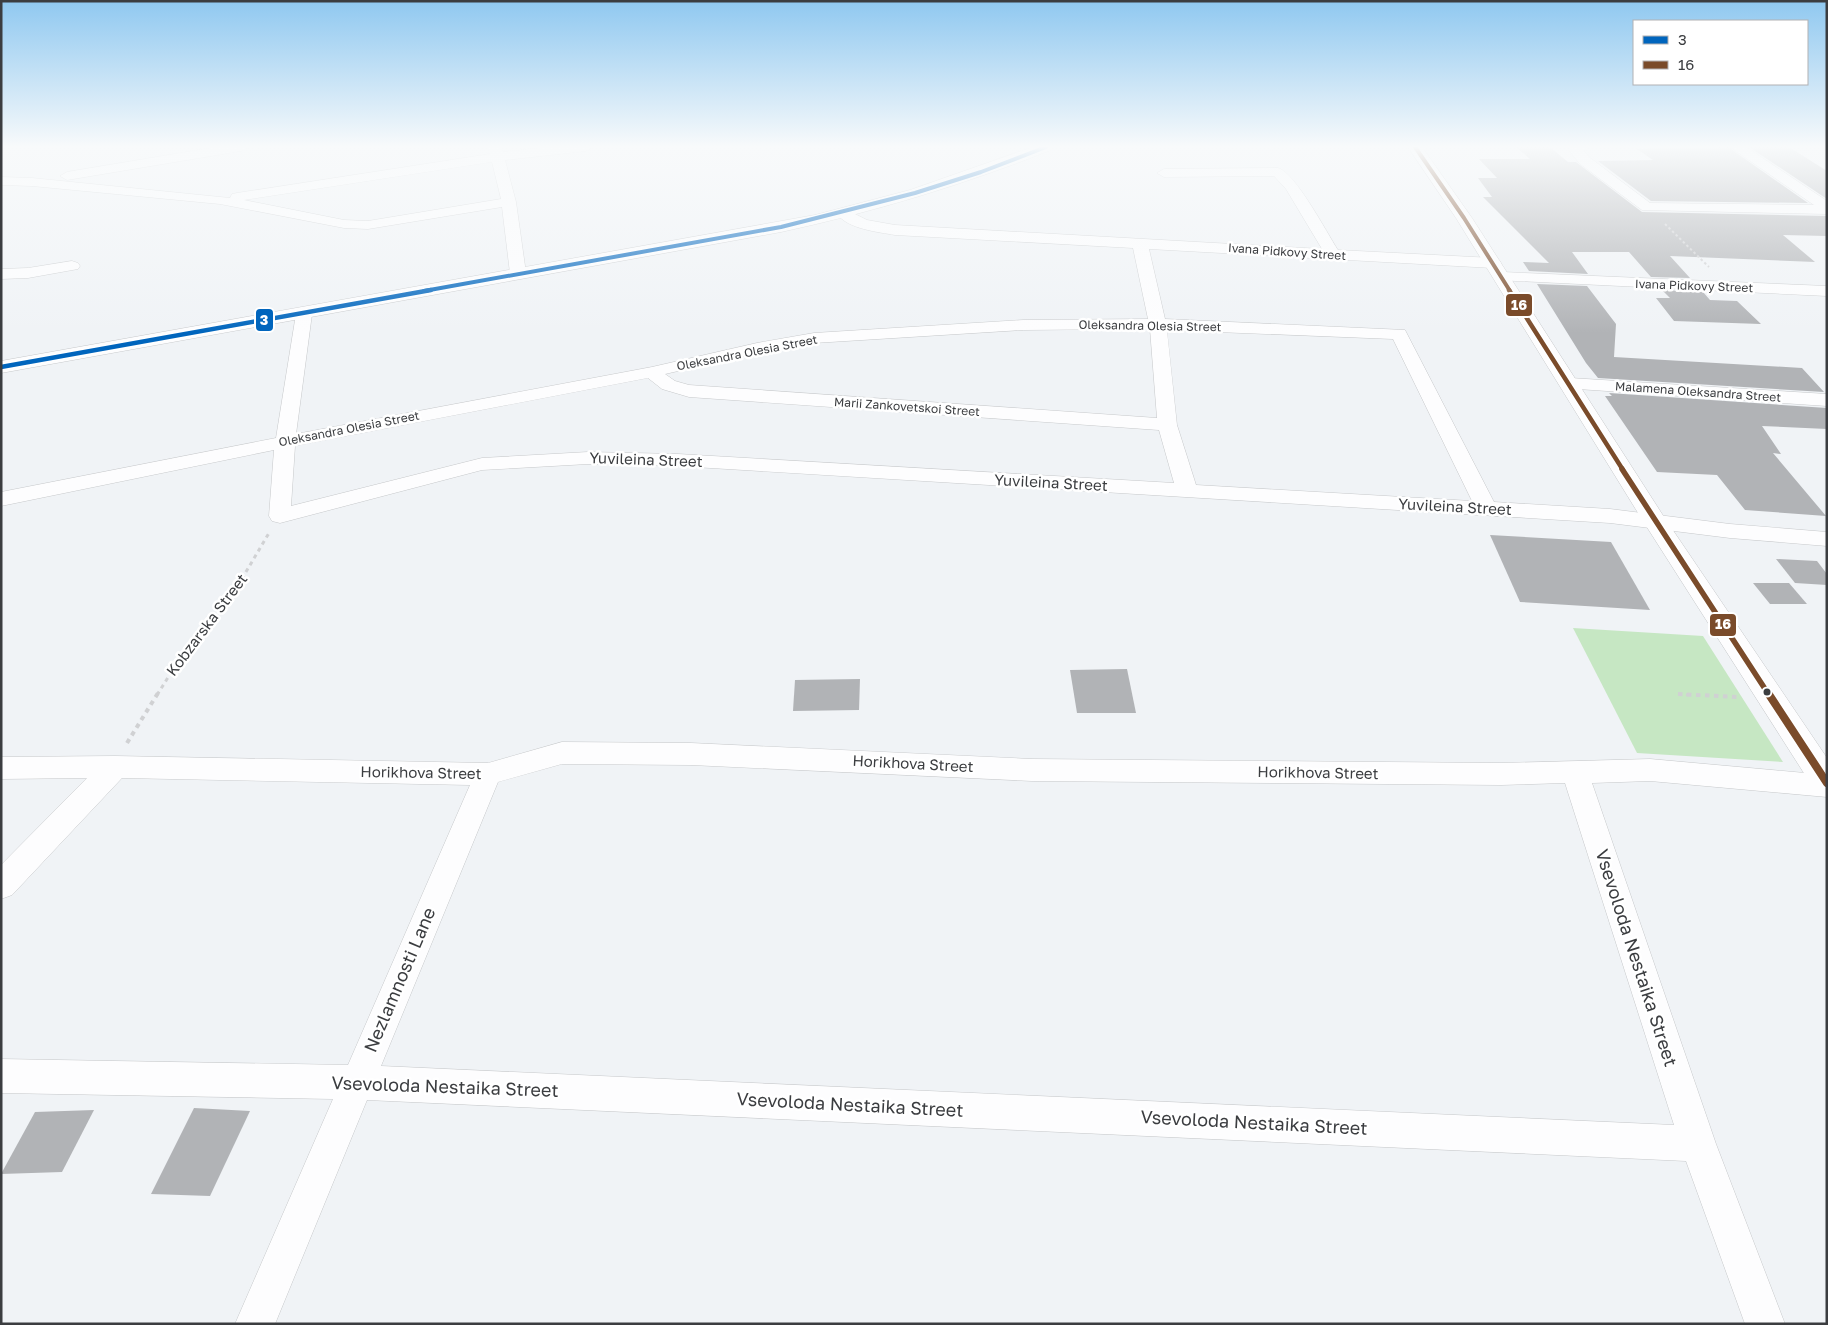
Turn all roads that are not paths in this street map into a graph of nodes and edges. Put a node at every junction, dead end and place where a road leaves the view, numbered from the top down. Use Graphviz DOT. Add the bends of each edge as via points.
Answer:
graph roads {
  1 [pos="266,209"];
  2 [pos="467,209"];
  3 [pos="510,209"];
  4 [pos="861,209"];
  5 [pos="1305,209"];
  6 [pos="1458,209"];
  7 [pos="1812,209"];
  8 [pos="1827,209"];
  9 [pos="844,214"];
  10 [pos="1140,243"];
  11 [pos="1333,255"];
  12 [pos="72,266"];
  13 [pos="1497,270"];
  14 [pos="518,273"];
  15 [pos="1,274"];
  16 [pos="1827,291"];
  17 [pos="304,314"];
  18 [pos="1158,324"];
  19 [pos="1,368"];
  20 [pos="652,372"];
  21 [pos="1570,384"];
  22 [pos="1827,400"];
  23 [pos="1167,425"];
  24 [pos="285,442"];
  25 [pos="1187,491"];
  26 [pos="1,500"];
  27 [pos="1487,509"];
  28 [pos="1655,521"];
  29 [pos="1827,539"];
  30 [pos="115,767"];
  31 [pos="1,768"];
  32 [pos="1574,772"];
  33 [pos="488,774"];
  34 [pos="1827,785"];
  35 [pos="1,886"];
  36 [pos="1,1076"];
  37 [pos="356,1082"];
  38 [pos="1698,1144"];
  39 [pos="256,1324"];
  40 [pos="1765,1324"];
  1 -- 2 [label="street" via="344,224 368,225"];
  3 -- 14 [label="street"];
  4 -- 9 [label="street"];
  5 -- 11 [label="street"];
  6 -- 13 [label="street"];
  7 -- 8 [label="street"];
  9 -- 10 [label="street, Ivana Pidkovy Street" via="872,227 895,230"];
  9 -- 14 [label="street"];
  10 -- 11 [label="street, Ivana Pidkovy Street"];
  10 -- 18 [label="street"];
  11 -- 13 [label="street, Ivana Pidkovy Street"];
  12 -- 15 [label="street"];
  13 -- 16 [label="street, Ivana Pidkovy Street"];
  13 -- 21 [label="street"];
  14 -- 17 [label="street"];
  17 -- 19 [label="street"];
  17 -- 24 [label="street"];
  18 -- 20 [label="street, Oleksandra Olesia Street" via="1023,325 814,338"];
  18 -- 23 [label="street"];
  18 -- 27 [label="street, Oleksandra Olesia Street" via="1399,334"];
  20 -- 23 [label="street, Marii Zankovetskoi Street" via="672,388 689,391"];
  20 -- 24 [label="street, Oleksandra Olesia Street"];
  21 -- 22 [label="street, Malamena Oleksandra Street"];
  21 -- 28 [label="street"];
  23 -- 25 [label="street"];
  24 -- 25 [label="street, Yuvileina Street" via="280,516 482,464 588,458 678,460"];
  24 -- 26 [label="street, Oleksandra Olesia Street"];
  25 -- 27 [label="street, Yuvileina Street"];
  27 -- 28 [label="street, Yuvileina Street"];
  28 -- 29 [label="street, Yuvileina Street" via="1730,532"];
  28 -- 34 [label="street"];
  30 -- 31 [label="street, Horikhova Street"];
  30 -- 33 [label="street, Horikhova Street"];
  30 -- 35 [label="street"];
  32 -- 33 [label="street, Horikhova Street" via="1032,770 691,754 562,753"];
  32 -- 34 [label="street, Horikhova Street" via="1660,771"];
  32 -- 38 [label="street, Vsevoloda Nestaika Street"];
  33 -- 37 [label="street, Nezlamnosti Lane"];
  36 -- 37 [label="street, Vsevoloda Nestaika Street"];
  37 -- 38 [label="street, Vsevoloda Nestaika Street"];
  37 -- 39 [label="street, Nezlamnosti Lane"];
  38 -- 40 [label="street, Vsevoloda Nestaika Street"];
}
